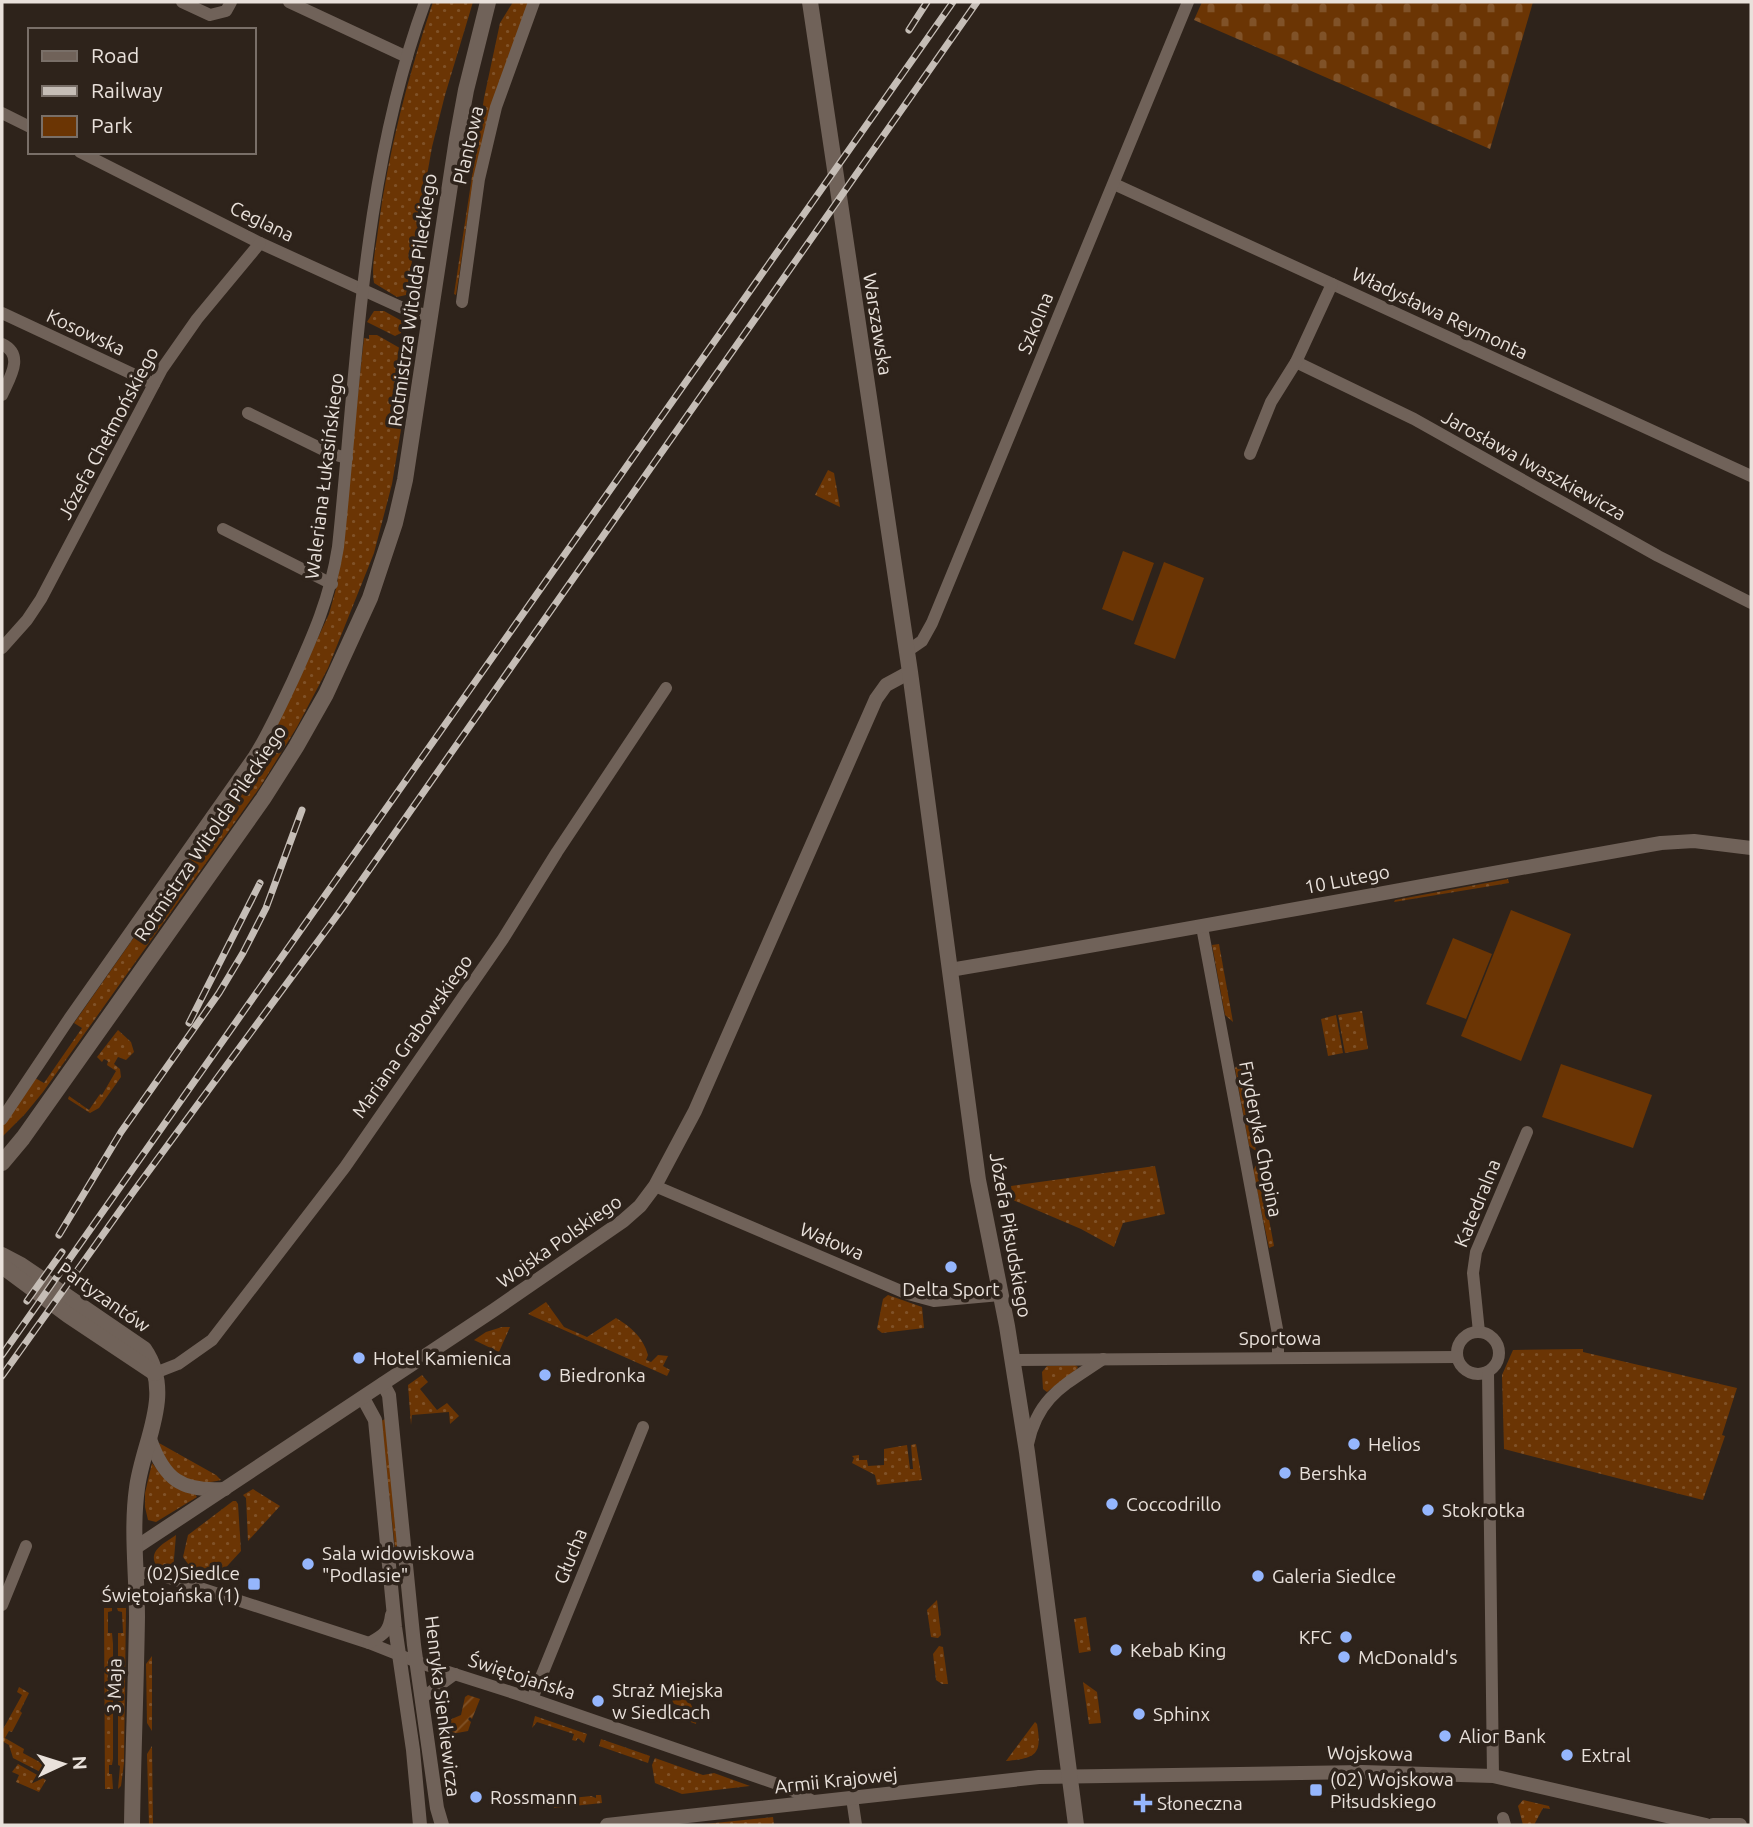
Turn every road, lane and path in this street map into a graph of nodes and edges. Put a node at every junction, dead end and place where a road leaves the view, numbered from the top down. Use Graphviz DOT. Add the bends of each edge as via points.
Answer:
graph roads {
  1 [pos="182,2"];
  2 [pos="231,2"];
  3 [pos="289,2"];
  4 [pos="425,2"];
  5 [pos="488,2"];
  6 [pos="534,2"];
  7 [pos="810,2"];
  8 [pos="1188,2"];
  9 [pos="407,57"];
  10 [pos="2,113"];
  11 [pos="28,126"];
  12 [pos="84,154"];
  13 [pos="1114,184"];
  14 [pos="260,243"];
  15 [pos="1332,284"];
  16 [pos="363,290"];
  17 [pos="462,302"];
  18 [pos="2,313"];
  19 [pos="431,316"];
  20 [pos="2,344"];
  21 [pos="1296,362"];
  22 [pos="153,384"];
  23 [pos="2,395"];
  24 [pos="248,413"];
  25 [pos="1250,454"];
  26 [pos="347,458"];
  27 [pos="1751,476"];
  28 [pos="223,529"];
  29 [pos="332,584"];
  30 [pos="1751,603"];
  31 [pos="2,648"];
  32 [pos="906,652"];
  33 [pos="909,672"];
  34 [pos="666,688"];
  35 [pos="1751,848"];
  36 [pos="1202,927"];
  37 [pos="950,970"];
  38 [pos="2,1119"];
  39 [pos="1527,1132"];
  40 [pos="2,1163"];
  41 [pos="655,1186"];
  42 [pos="2,1255"];
  43 [pos="2,1266"];
  44 [pos="1000,1295"];
  45 [pos="1479,1332"];
  46 [pos="1457,1357"];
  47 [pos="1278,1358"];
  48 [pos="1104,1359"];
  49 [pos="1012,1360"];
  50 [pos="1488,1372"];
  51 [pos="155,1373"];
  52 [pos="383,1384"];
  53 [pos="363,1398"];
  54 [pos="643,1427"];
  55 [pos="150,1439"];
  56 [pos="1027,1452"];
  57 [pos="226,1488"];
  58 [pos="26,1546"];
  59 [pos="135,1548"];
  60 [pos="406,1557"];
  61 [pos="388,1558"];
  62 [pos="136,1573"];
  63 [pos="392,1597"];
  64 [pos="2,1605"];
  65 [pos="369,1643"];
  66 [pos="399,1654"];
  67 [pos="417,1662"];
  68 [pos="455,1674"];
  69 [pos="422,1698"];
  70 [pos="532,1699"];
  71 [pos="1493,1776"];
  72 [pos="1069,1777"];
  73 [pos="852,1798"];
  74 [pos="813,1801"];
  75 [pos="132,1825"];
  76 [pos="420,1825"];
  77 [pos="442,1825"];
  78 [pos="607,1825"];
  79 [pos="856,1825"];
  80 [pos="1076,1825"];
  81 [pos="1706,1825"];
  82 [pos="1713,1825"];
  83 [pos="1740,1825"];
  1 -- 2 [label="street" via="211,15 226,11"];
  3 -- 9 [label="street"];
  4 -- 9 [label="street, Waleriana Łukasińskiego"];
  5 -- 19 [label="main road, Rotmistrza Witolda Pileckiego" via="461,115"];
  6 -- 17 [label="street, Plantowa" via="496,107 479,179"];
  7 -- 32 [label="main road, Warszawska"];
  8 -- 13 [label="street, Szkolna"];
  9 -- 16 [label="street, Waleriana Łukasińskiego" via="386,137"];
  10 -- 11 [label="street"];
  12 -- 14 [label="street, Ceglana"];
  13 -- 15 [label="street, Władysława Reymonta"];
  13 -- 32 [label="street, Szkolna" via="932,623 922,641"];
  14 -- 16 [label="street, Ceglana"];
  14 -- 22 [label="street, Józefa Chełmońskiego" via="197,319"];
  15 -- 21 [label="street"];
  15 -- 27 [label="street, Władysława Reymonta"];
  16 -- 19 [label="street, Ceglana"];
  16 -- 26 [label="street, Waleriana Łukasińskiego"];
  18 -- 22 [label="street, Kosowska"];
  19 -- 40 [label="main road, Rotmistrza Witolda Pileckiego" via="415,430 395,523 370,598 326,694 263,799"];
  20 -- 23 [label="street" via="10,348 15,368"];
  21 -- 25 [label="street" via="1271,402"];
  21 -- 30 [label="street, Jarosława Iwaszkiewicza" via="1414,419"];
  22 -- 31 [label="street, Józefa Chełmońskiego" via="41,599"];
  24 -- 26 [label="street"];
  26 -- 29 [label="street, Waleriana Łukasińskiego"];
  28 -- 29 [label="street"];
  29 -- 38 [label="street, Waleriana Łukasińskiego" via="316,629 254,756"];
  32 -- 33 [label="main road, Józefa Piłsudskiego"];
  33 -- 37 [label="main road, Józefa Piłsudskiego"];
  33 -- 41 [label="street, Wojska Polskiego" via="886,685 876,699 695,1111"];
  34 -- 51 [label="street, Mariana Grabowskiego" via="503,939 345,1167 212,1339 178,1364"];
  35 -- 36 [label="street, 10 Lutego" via="1694,841 1661,843"];
  36 -- 37 [label="street, 10 Lutego"];
  36 -- 47 [label="street, Fryderyka Chopina" via="1278,1334"];
  37 -- 44 [label="main road, Józefa Piłsudskiego" via="978,1180"];
  39 -- 45 [label="street, Katedralna" via="1475,1252 1472,1273"];
  41 -- 44 [label="street, Wałowa" via="908,1294 934,1301"];
  41 -- 52 [label="street, Wojska Polskiego" via="623,1222"];
  42 -- 51 [label="main road, Partyzantów" via="144,1349"];
  43 -- 51 [label="main road, Partyzantów"];
  44 -- 49 [label="main road, Józefa Piłsudskiego"];
  45 -- 46 [label="street" via="1462,1339"];
  45 -- 50 [label="street" via="1491,1337 1499,1349 1496,1364"];
  46 -- 47 [label="street, Sportowa"];
  46 -- 50 [label="street" via="1469,1372"];
  47 -- 48 [label="street, Sportowa"];
  48 -- 49 [label="street, Sportowa"];
  48 -- 56 [label="street" via="1042,1406"];
  49 -- 56 [label="main road, Józefa Piłsudskiego"];
  50 -- 71 [label="street"];
  51 -- 55 [label="main road, 3 Maja" via="158,1395"];
  52 -- 53 [label="street, Wojska Polskiego"];
  52 -- 60 [label="street, Henryka Sienkiewicza" via="389,1395"];
  53 -- 57 [label="street, Wojska Polskiego"];
  53 -- 61 [label="street, Henryka Sienkiewicza" via="375,1420"];
  54 -- 70 [label="street, Głucha"];
  55 -- 57 [label="street" via="166,1474 181,1483"];
  55 -- 59 [label="main road, 3 Maja" via="137,1488"];
  56 -- 72 [label="main road, Józefa Piłsudskiego"];
  57 -- 59 [label="street, Wojska Polskiego"];
  58 -- 64 [label="street"];
  59 -- 62 [label="main road, 3 Maja"];
  60 -- 61 [label="street"];
  60 -- 67 [label="street, Henryka Sienkiewicza"];
  61 -- 63 [label="street, Henryka Sienkiewicza"];
  62 -- 65 [label="street, Świętojańska" via="154,1573"];
  62 -- 75 [label="main road, 3 Maja"];
  63 -- 65 [label="street" via="388,1630"];
  63 -- 66 [label="street, Henryka Sienkiewicza"];
  65 -- 66 [label="street, Świętojańska"];
  66 -- 67 [label="street, Świętojańska"];
  66 -- 76 [label="street, Henryka Sienkiewicza"];
  67 -- 68 [label="street, Świętojańska"];
  67 -- 69 [label="street, Henryka Sienkiewicza"];
  68 -- 69 [label="street"];
  68 -- 70 [label="street, Świętojańska"];
  69 -- 77 [label="street, Henryka Sienkiewicza"];
  70 -- 74 [label="street, Świętojańska" via="786,1787"];
  71 -- 72 [label="street, Wojskowa" via="1362,1772"];
  71 -- 81 [label="street, Wojskowa"];
  72 -- 73 [label="street, Armii Krajowej"];
  72 -- 80 [label="main road, Józefa Piłsudskiego"];
  73 -- 74 [label="street, Armii Krajowej"];
  73 -- 79 [label="street"];
  74 -- 78 [label="street, Armii Krajowej"];
  82 -- 83 [label="street"];
}
